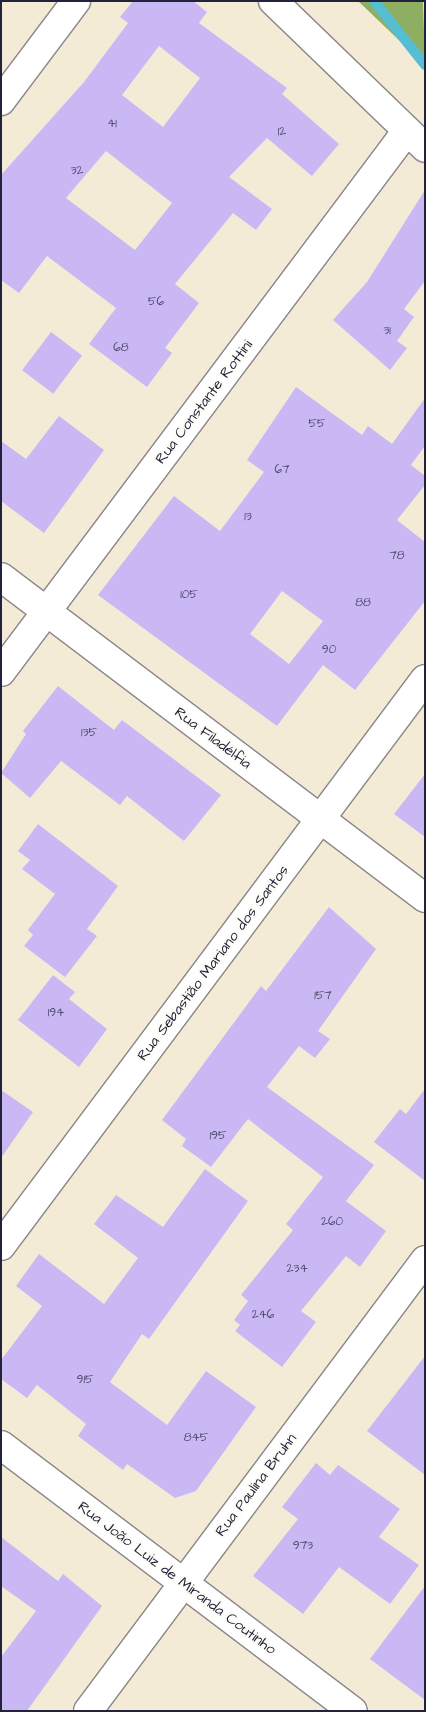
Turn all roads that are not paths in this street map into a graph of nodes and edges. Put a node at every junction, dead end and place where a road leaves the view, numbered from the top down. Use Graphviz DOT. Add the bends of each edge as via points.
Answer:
graph roads {
  1 [pos="76,1"];
  2 [pos="274,1"];
  3 [pos="1,101"];
  4 [pos="415,140"];
  5 [pos="1,577"];
  6 [pos="47,612"];
  7 [pos="1,672"];
  8 [pos="425,679"];
  9 [pos="320,819"];
  10 [pos="425,898"];
  11 [pos="1,1246"];
  12 [pos="425,1260"];
  13 [pos="1,1445"];
  14 [pos="184,1583"];
  15 [pos="88,1711"];
  16 [pos="353,1711"];
  1 -- 3 [label="street"];
  2 -- 4 [label="street"];
  4 -- 6 [label="street, Rua Constante Rottini"];
  5 -- 6 [label="street, Rua Filadélfia"];
  6 -- 7 [label="street, Rua Constante Rottini"];
  6 -- 9 [label="street, Rua Filadélfia"];
  8 -- 9 [label="street, Rua Sebastião Mariano dos Santos"];
  9 -- 10 [label="street, Rua Filadélfia"];
  9 -- 11 [label="street, Rua Sebastião Mariano dos Santos"];
  12 -- 14 [label="street, Rua Paulina Bruhn"];
  13 -- 14 [label="street, Rua João Luiz de Miranda Coutinho"];
  14 -- 15 [label="street, Rua Paulina Bruhn"];
  14 -- 16 [label="street, Rua João Luiz de Miranda Coutinho"];
}
